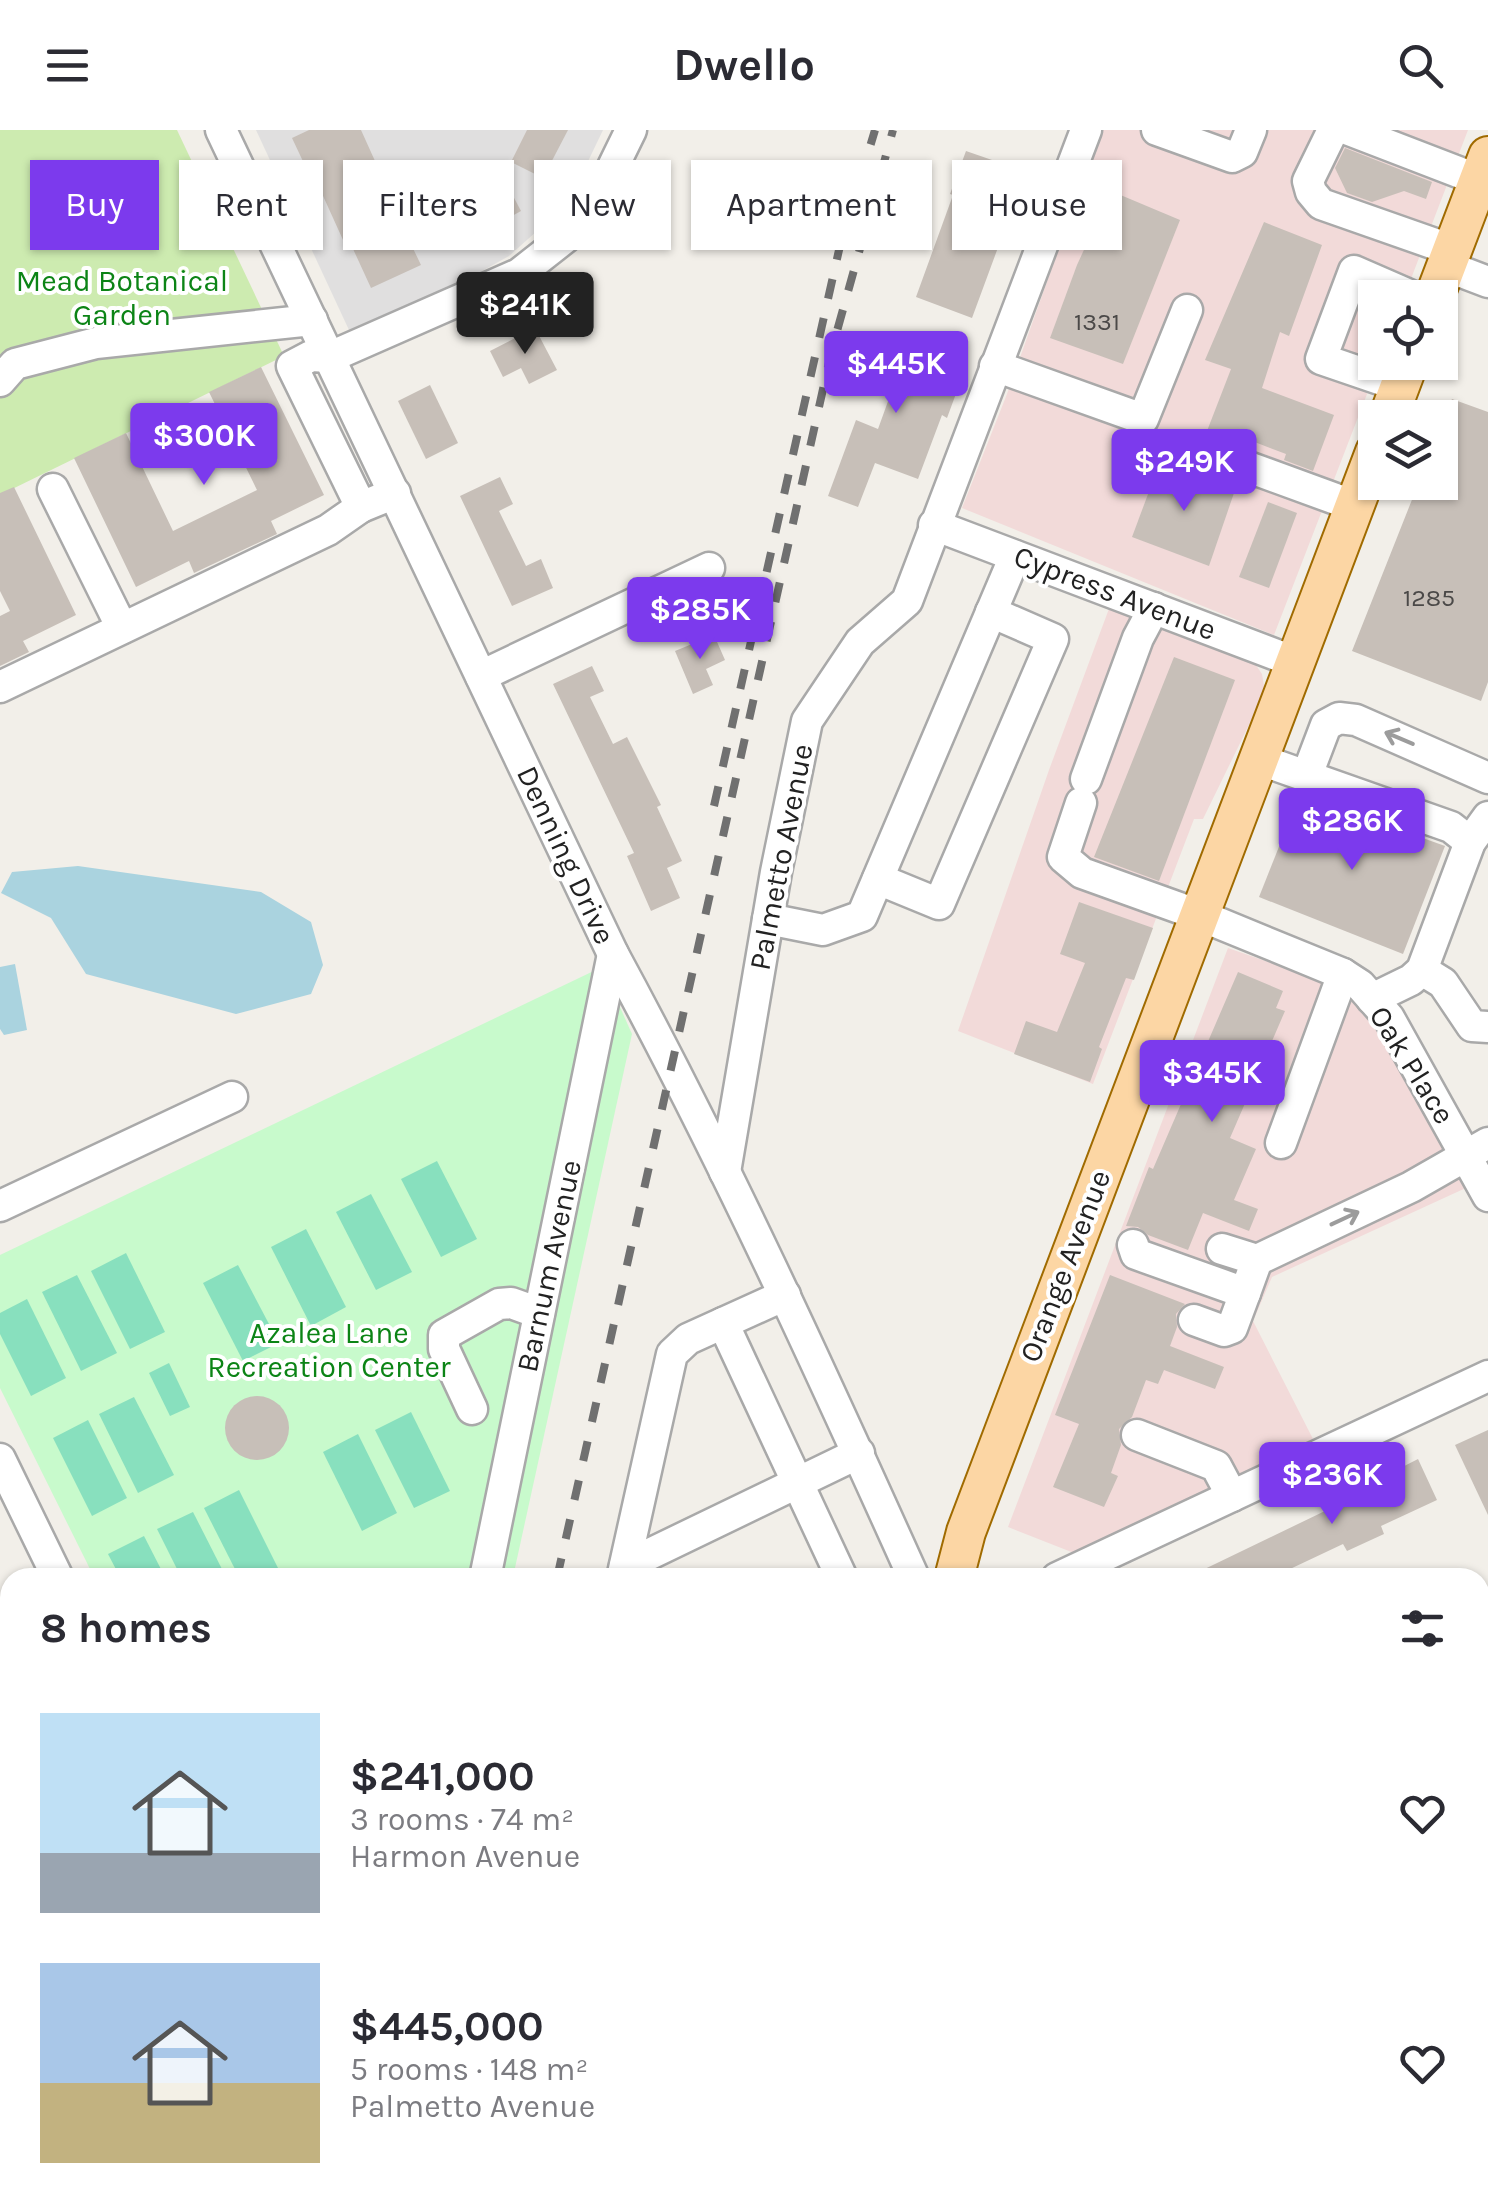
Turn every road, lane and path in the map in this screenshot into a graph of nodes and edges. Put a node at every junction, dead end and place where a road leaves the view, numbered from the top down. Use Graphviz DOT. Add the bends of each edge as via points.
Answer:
graph roads {
  1 [pos="220,130"];
  2 [pos="631,130"];
  3 [pos="1086,130"];
  4 [pos="1158,130"];
  5 [pos="1251,130"];
  6 [pos="1334,130"];
  7 [pos="1349,130"];
  8 [pos="1485,164"];
  9 [pos="1444,272"];
  10 [pos="1373,280"];
  11 [pos="1488,282"];
  12 [pos="1187,310"];
  13 [pos="312,320"];
  14 [pos="330,357"];
  15 [pos="995,366"];
  16 [pos="5,369"];
  17 [pos="1358,373"];
  18 [pos="1207,452"];
  19 [pos="53,489"];
  20 [pos="396,493"];
  21 [pos="1358,496"];
  22 [pos="1354,506"];
  23 [pos="362,507"];
  24 [pos="934,525"];
  25 [pos="1016,556"];
  26 [pos="709,568"];
  27 [pos="1154,608"];
  28 [pos="992,612"];
  29 [pos="122,628"];
  30 [pos="1295,662"];
  31 [pos="481,676"];
  32 [pos="0,688"];
  33 [pos="1258,759"];
  34 [pos="1307,775"];
  35 [pos="1488,778"];
  36 [pos="1488,817"];
  37 [pos="1470,842"];
  38 [pos="878,879"];
  39 [pos="1198,915"];
  40 [pos="768,920"];
  41 [pos="613,954"];
  42 [pos="1422,970"];
  43 [pos="1342,974"];
  44 [pos="1372,999"];
  45 [pos="1488,1026"];
  46 [pos="232,1097"];
  47 [pos="1282,1143"];
  48 [pos="1477,1148"];
  49 [pos="726,1172"];
  50 [pos="1488,1196"];
  51 [pos="0,1206"];
  52 [pos="1080,1225"];
  53 [pos="1132,1245"];
  54 [pos="1257,1260"];
  55 [pos="1244,1293"];
  56 [pos="786,1295"];
  57 [pos="539,1313"];
  58 [pos="1194,1320"];
  59 [pos="723,1323"];
  60 [pos="1488,1376"];
  61 [pos="472,1409"];
  62 [pos="1137,1435"];
  63 [pos="860,1453"];
  64 [pos="0,1459"];
  65 [pos="799,1482"];
  66 [pos="1232,1496"];
  67 [pos="53,1568"];
  68 [pos="487,1568"];
  69 [pos="625,1568"];
  70 [pos="632,1568"];
  71 [pos="838,1568"];
  72 [pos="910,1568"];
  73 [pos="957,1568"];
  74 [pos="1078,1568"];
  1 -- 13 [label="street, Denning Drive"];
  2 -- 14 [label="street" via="566,237 519,274"];
  3 -- 15 [label="street, Palmetto Avenue"];
  4 -- 5 [label="street" via="1232,157 1242,152"];
  6 -- 9 [label="street" via="1308,181 1311,192 1321,204"];
  7 -- 8 [label="street"];
  8 -- 9 [label="main road"];
  9 -- 11 [label="street"];
  10 -- 17 [label="street" via="1354,272 1322,359"];
  12 -- 15 [label="street" via="1143,419"];
  13 -- 14 [label="street, Denning Drive"];
  13 -- 16 [label="street" via="96,343"];
  14 -- 20 [label="street, Denning Drive"];
  14 -- 23 [label="street" via="311,356 292,366"];
  15 -- 24 [label="street, Palmetto Avenue"];
  18 -- 22 [label="street"];
  19 -- 29 [label="street"];
  20 -- 23 [label="street"];
  20 -- 31 [label="street, Denning Drive"];
  21 -- 22 [label="main road, Orange Avenue"];
  22 -- 30 [label="main road, Orange Avenue"];
  23 -- 29 [label="street" via="328,530"];
  24 -- 25 [label="street, Cypress Avenue"];
  24 -- 40 [label="street, Palmetto Avenue" via="906,601 860,642 807,721"];
  25 -- 27 [label="street, Cypress Avenue"];
  25 -- 28 [label="street"];
  26 -- 31 [label="street"];
  27 -- 30 [label="street, Cypress Avenue"];
  27 -- 39 [label="street, Oak Place" via="1063,857 1082,873"];
  28 -- 38 [label="street"];
  28 -- 38 [label="street" via="1053,639 939,904"];
  29 -- 32 [label="street"];
  30 -- 33 [label="main road, Orange Avenue"];
  31 -- 41 [label="street, Denning Drive"];
  33 -- 34 [label="street"];
  33 -- 39 [label="main road, Orange Avenue"];
  35 -- 34 [label="street, one-way" via="1339,718 1326,724"];
  34 -- 37 [label="street" via="1451,827"];
  36 -- 37 [label="street"];
  37 -- 42 [label="street"];
  38 -- 40 [label="street" via="862,916 823,930"];
  39 -- 43 [label="street, Oak Place"];
  39 -- 52 [label="main road, Orange Avenue"];
  40 -- 49 [label="street, Palmetto Avenue"];
  41 -- 49 [label="street, Denning Drive"];
  41 -- 57 [label="street, Barnum Avenue"];
  42 -- 44 [label="street"];
  42 -- 45 [label="street" via="1443,983 1472,1026"];
  43 -- 44 [label="street, Oak Place"];
  43 -- 47 [label="street"];
  44 -- 48 [label="street, Oak Place"];
  46 -- 51 [label="street"];
  48 -- 50 [label="street, Oak Place"];
  54 -- 48 [label="street, one-way"];
  49 -- 56 [label="street, Denning Drive"];
  52 -- 53 [label="street"];
  52 -- 73 [label="main road, Orange Avenue"];
  53 -- 54 [label="street" via="1141,1242 1178,1256 1213,1252"];
  53 -- 55 [label="street" via="1136,1254"];
  54 -- 55 [label="street"];
  55 -- 58 [label="street" via="1232,1328"];
  56 -- 59 [label="street"];
  56 -- 63 [label="street, Denning Drive"];
  57 -- 61 [label="street" via="500,1304 444,1334 444,1349"];
  57 -- 68 [label="street, Barnum Avenue"];
  59 -- 65 [label="street"];
  59 -- 69 [label="street" via="672,1354"];
  60 -- 66 [label="street"];
  62 -- 66 [label="street" via="1216,1466"];
  63 -- 65 [label="street"];
  63 -- 72 [label="street, Denning Drive"];
  64 -- 67 [label="street"];
  65 -- 70 [label="street"];
  65 -- 71 [label="street"];
  66 -- 74 [label="street"];
}
